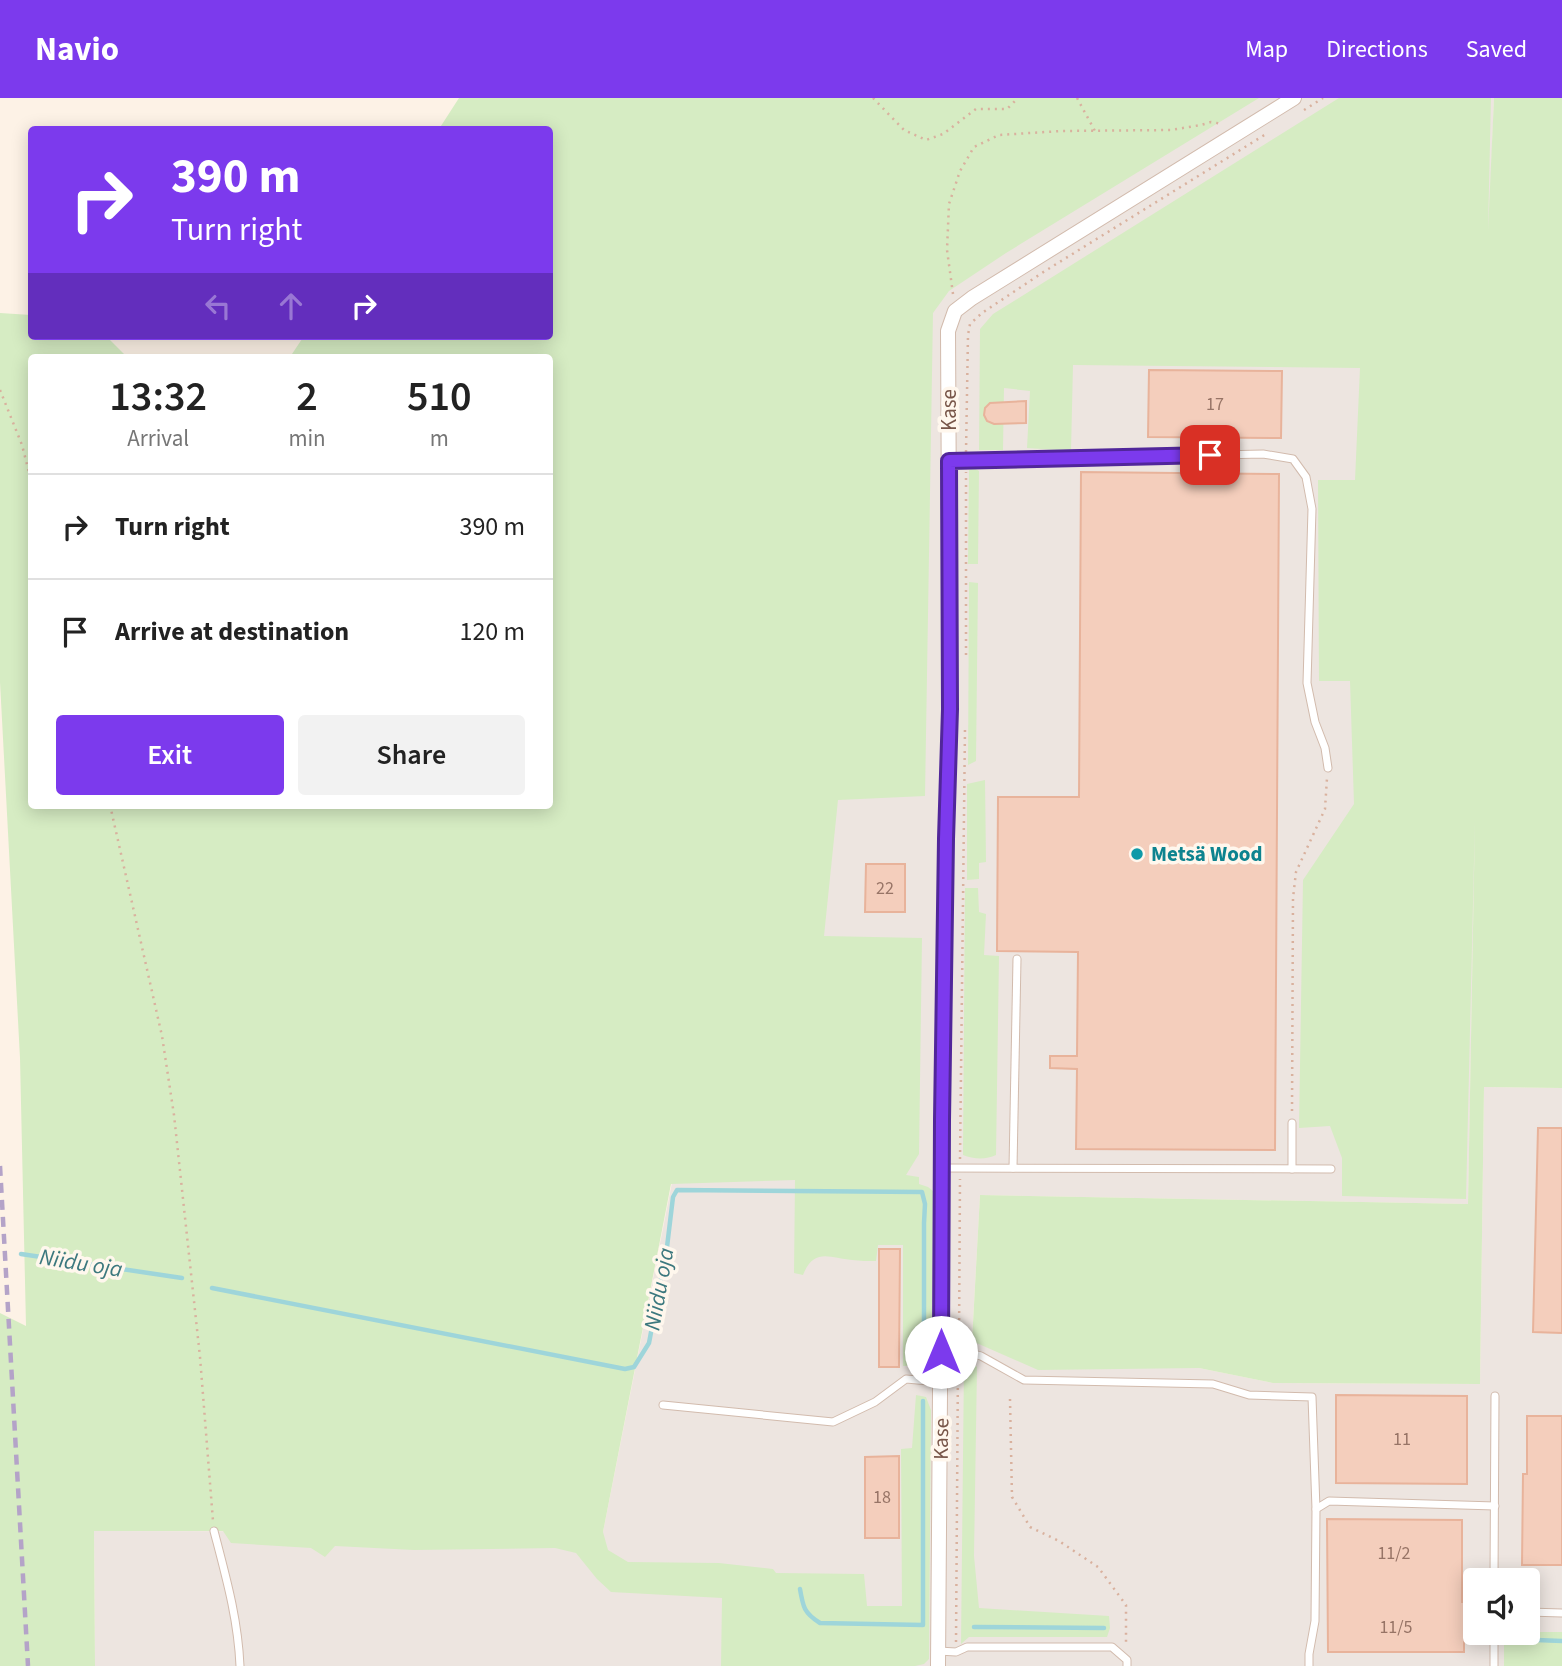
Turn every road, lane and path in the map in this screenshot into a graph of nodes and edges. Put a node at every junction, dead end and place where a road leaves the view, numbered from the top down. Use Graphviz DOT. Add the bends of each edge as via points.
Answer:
graph roads {
  1 [pos="873,98"];
  2 [pos="1018,98"];
  3 [pos="1077,98"];
  4 [pos="1294,98"];
  5 [pos="1323,98"];
  6 [pos="1300,113"];
  7 [pos="1095,131"];
  8 [pos="1238,132"];
  9 [pos="1265,135"];
  10 [pos="955,311"];
  11 [pos="0,390"];
  12 [pos="967,460"];
  13 [pos="949,461"];
  14 [pos="28,469"];
  15 [pos="966,654"];
  16 [pos="965,720"];
  17 [pos="1328,768"];
  18 [pos="111,809"];
  19 [pos="1017,959"];
  20 [pos="1292,1123"];
  21 [pos="942,1168"];
  22 [pos="960,1168"];
  23 [pos="1013,1168"];
  24 [pos="1292,1169"];
  25 [pos="1331,1169"];
  26 [pos="958,1350"];
  27 [pos="941,1352"];
  28 [pos="941,1382"];
  29 [pos="1495,1396"];
  30 [pos="1010,1399"];
  31 [pos="663,1405"];
  32 [pos="1494,1506"];
  33 [pos="1316,1509"];
  34 [pos="214,1531"];
  35 [pos="1494,1568"];
  36 [pos="1540,1612"];
  37 [pos="1562,1613"];
  38 [pos="1494,1645"];
  39 [pos="956,1652"];
  40 [pos="938,1659"];
  41 [pos="1127,1663"];
  42 [pos="240,1666"];
  43 [pos="1309,1666"];
  44 [pos="1494,1666"];
  1 -- 2 [label="path" via="904,130 926,140 943,134 976,109 1007,109"];
  3 -- 7 [label="path"];
  4 -- 8 [label="street"];
  5 -- 6 [label="path"];
  7 -- 8 [label="path" via="1171,130 1211,122 1234,125"];
  7 -- 10 [label="path" via="999,135 974,146 949,204 947,250"];
  8 -- 10 [label="street"];
  9 -- 12 [label="path" via="1045,271 970,324"];
  10 -- 13 [label="street, Kase" via="948,331"];
  11 -- 14 [label="path"];
  12 -- 13 [label="lane"];
  12 -- 15 [label="path"];
  12 -- 17 [label="lane" via="1263,454 1293,459 1306,477 1312,509 1307,683"];
  13 -- 21 [label="street, Kase"];
  16 -- 22 [label="path"];
  17 -- 20 [label="path" via="1325,809 1296,872 1293,898"];
  18 -- 34 [label="path" via="162,1035 174,1115"];
  19 -- 23 [label="lane"];
  20 -- 24 [label="lane"];
  21 -- 22 [label="lane"];
  21 -- 27 [label="street, Kase"];
  22 -- 23 [label="lane"];
  22 -- 26 [label="path"];
  23 -- 24 [label="lane"];
  24 -- 25 [label="lane"];
  26 -- 27 [label="lane"];
  26 -- 33 [label="lane" via="981,1356 1024,1380 1213,1384 1249,1395 1312,1397"];
  26 -- 39 [label="path"];
  27 -- 28 [label="street, Kase"];
  28 -- 31 [label="lane" via="906,1379 875,1402 832,1422"];
  28 -- 40 [label="street, Kase"];
  29 -- 32 [label="lane"];
  30 -- 41 [label="path" via="1012,1497 1030,1527 1098,1567 1126,1605"];
  32 -- 33 [label="lane" via="1329,1501"];
  32 -- 35 [label="lane"];
  33 -- 43 [label="lane" via="1315,1621"];
  34 -- 42 [label="lane" via="234,1606"];
  36 -- 37 [label="lane"];
  38 -- 44 [label="lane"];
  39 -- 40 [label="lane"];
  39 -- 41 [label="lane" via="967,1647 1112,1647"];
}
